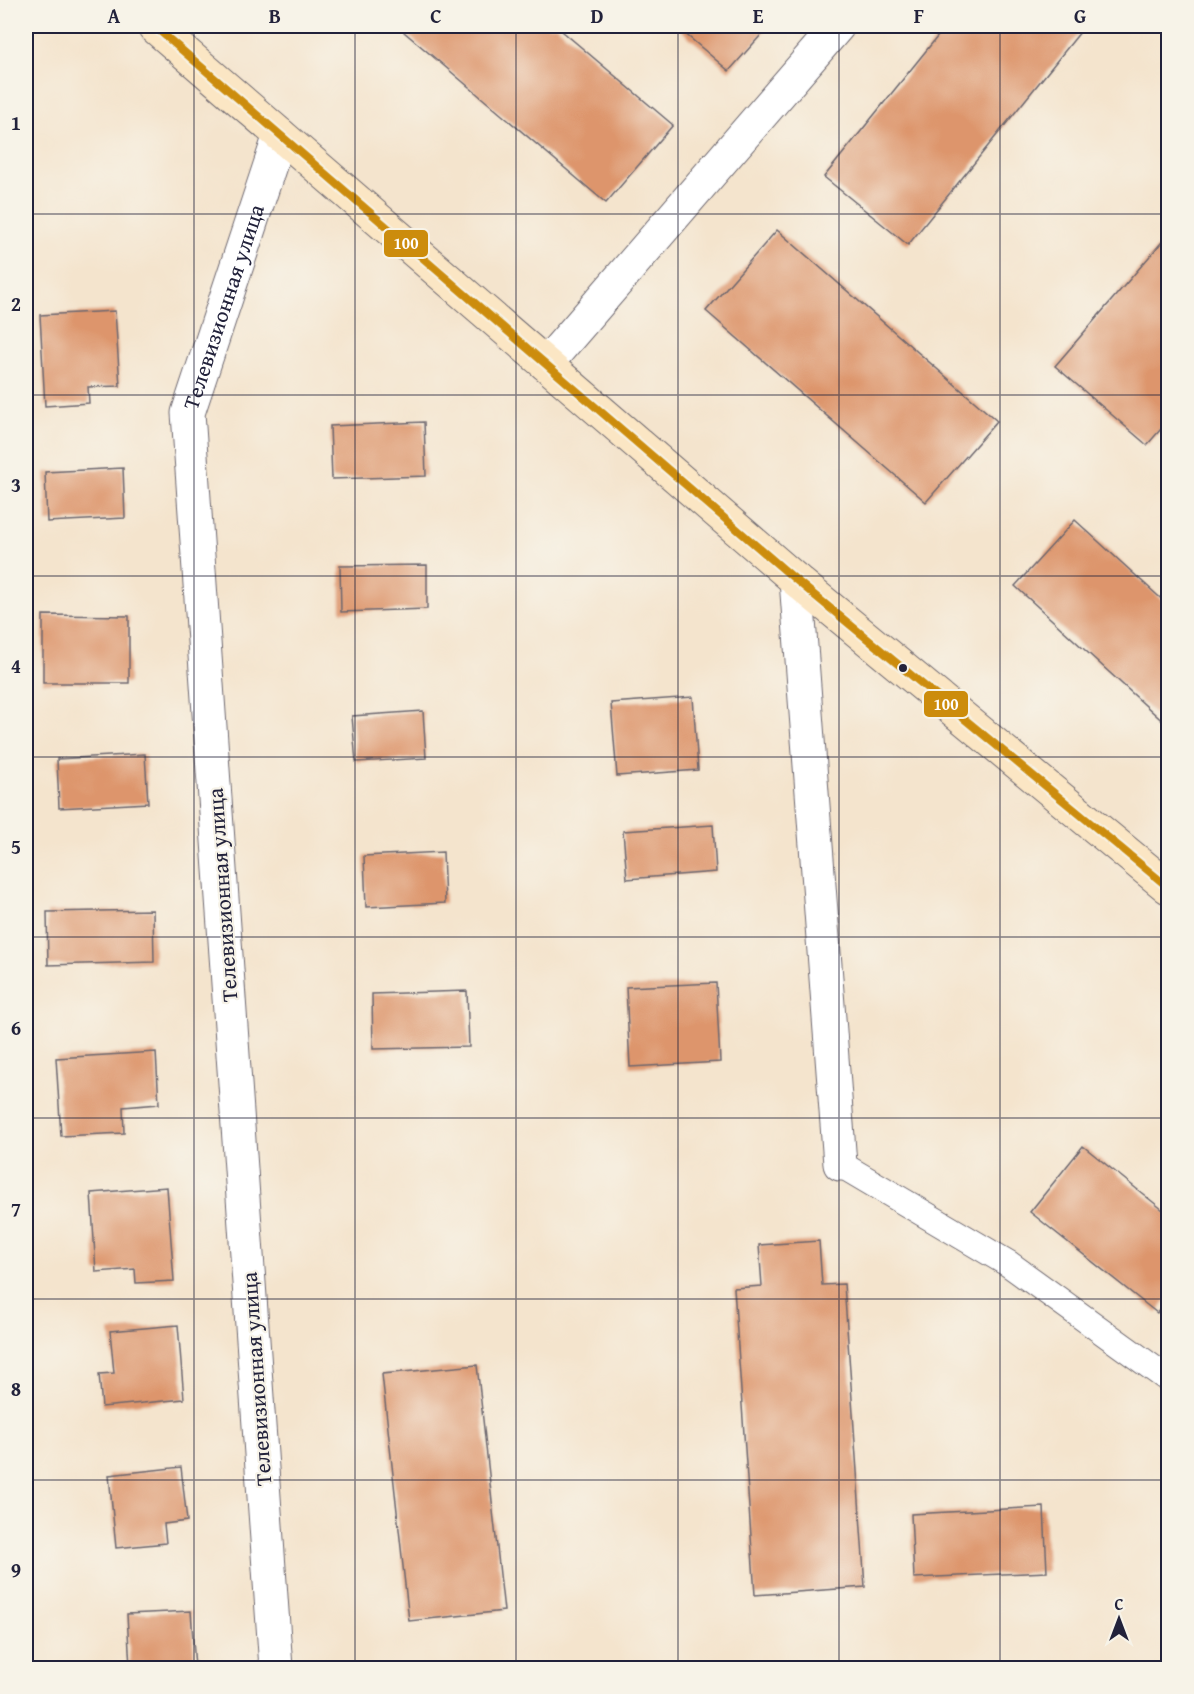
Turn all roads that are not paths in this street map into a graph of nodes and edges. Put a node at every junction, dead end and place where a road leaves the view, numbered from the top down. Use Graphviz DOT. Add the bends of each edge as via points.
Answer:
graph roads {
  1 [pos="154,26"];
  2 [pos="838,26"];
  3 [pos="280,135"];
  4 [pos="546,364"];
  5 [pos="796,580"];
  6 [pos="1168,887"];
  7 [pos="840,1164"];
  8 [pos="1168,1379"];
  9 [pos="276,1668"];
  1 -- 3 [label="main road"];
  2 -- 4 [label="street"];
  3 -- 4 [label="main road"];
  3 -- 9 [label="street, Телевизионная улица" via="188,412"];
  4 -- 5 [label="main road"];
  5 -- 6 [label="main road"];
  5 -- 7 [label="street"];
  7 -- 8 [label="lane" via="1009,1264"];
}
